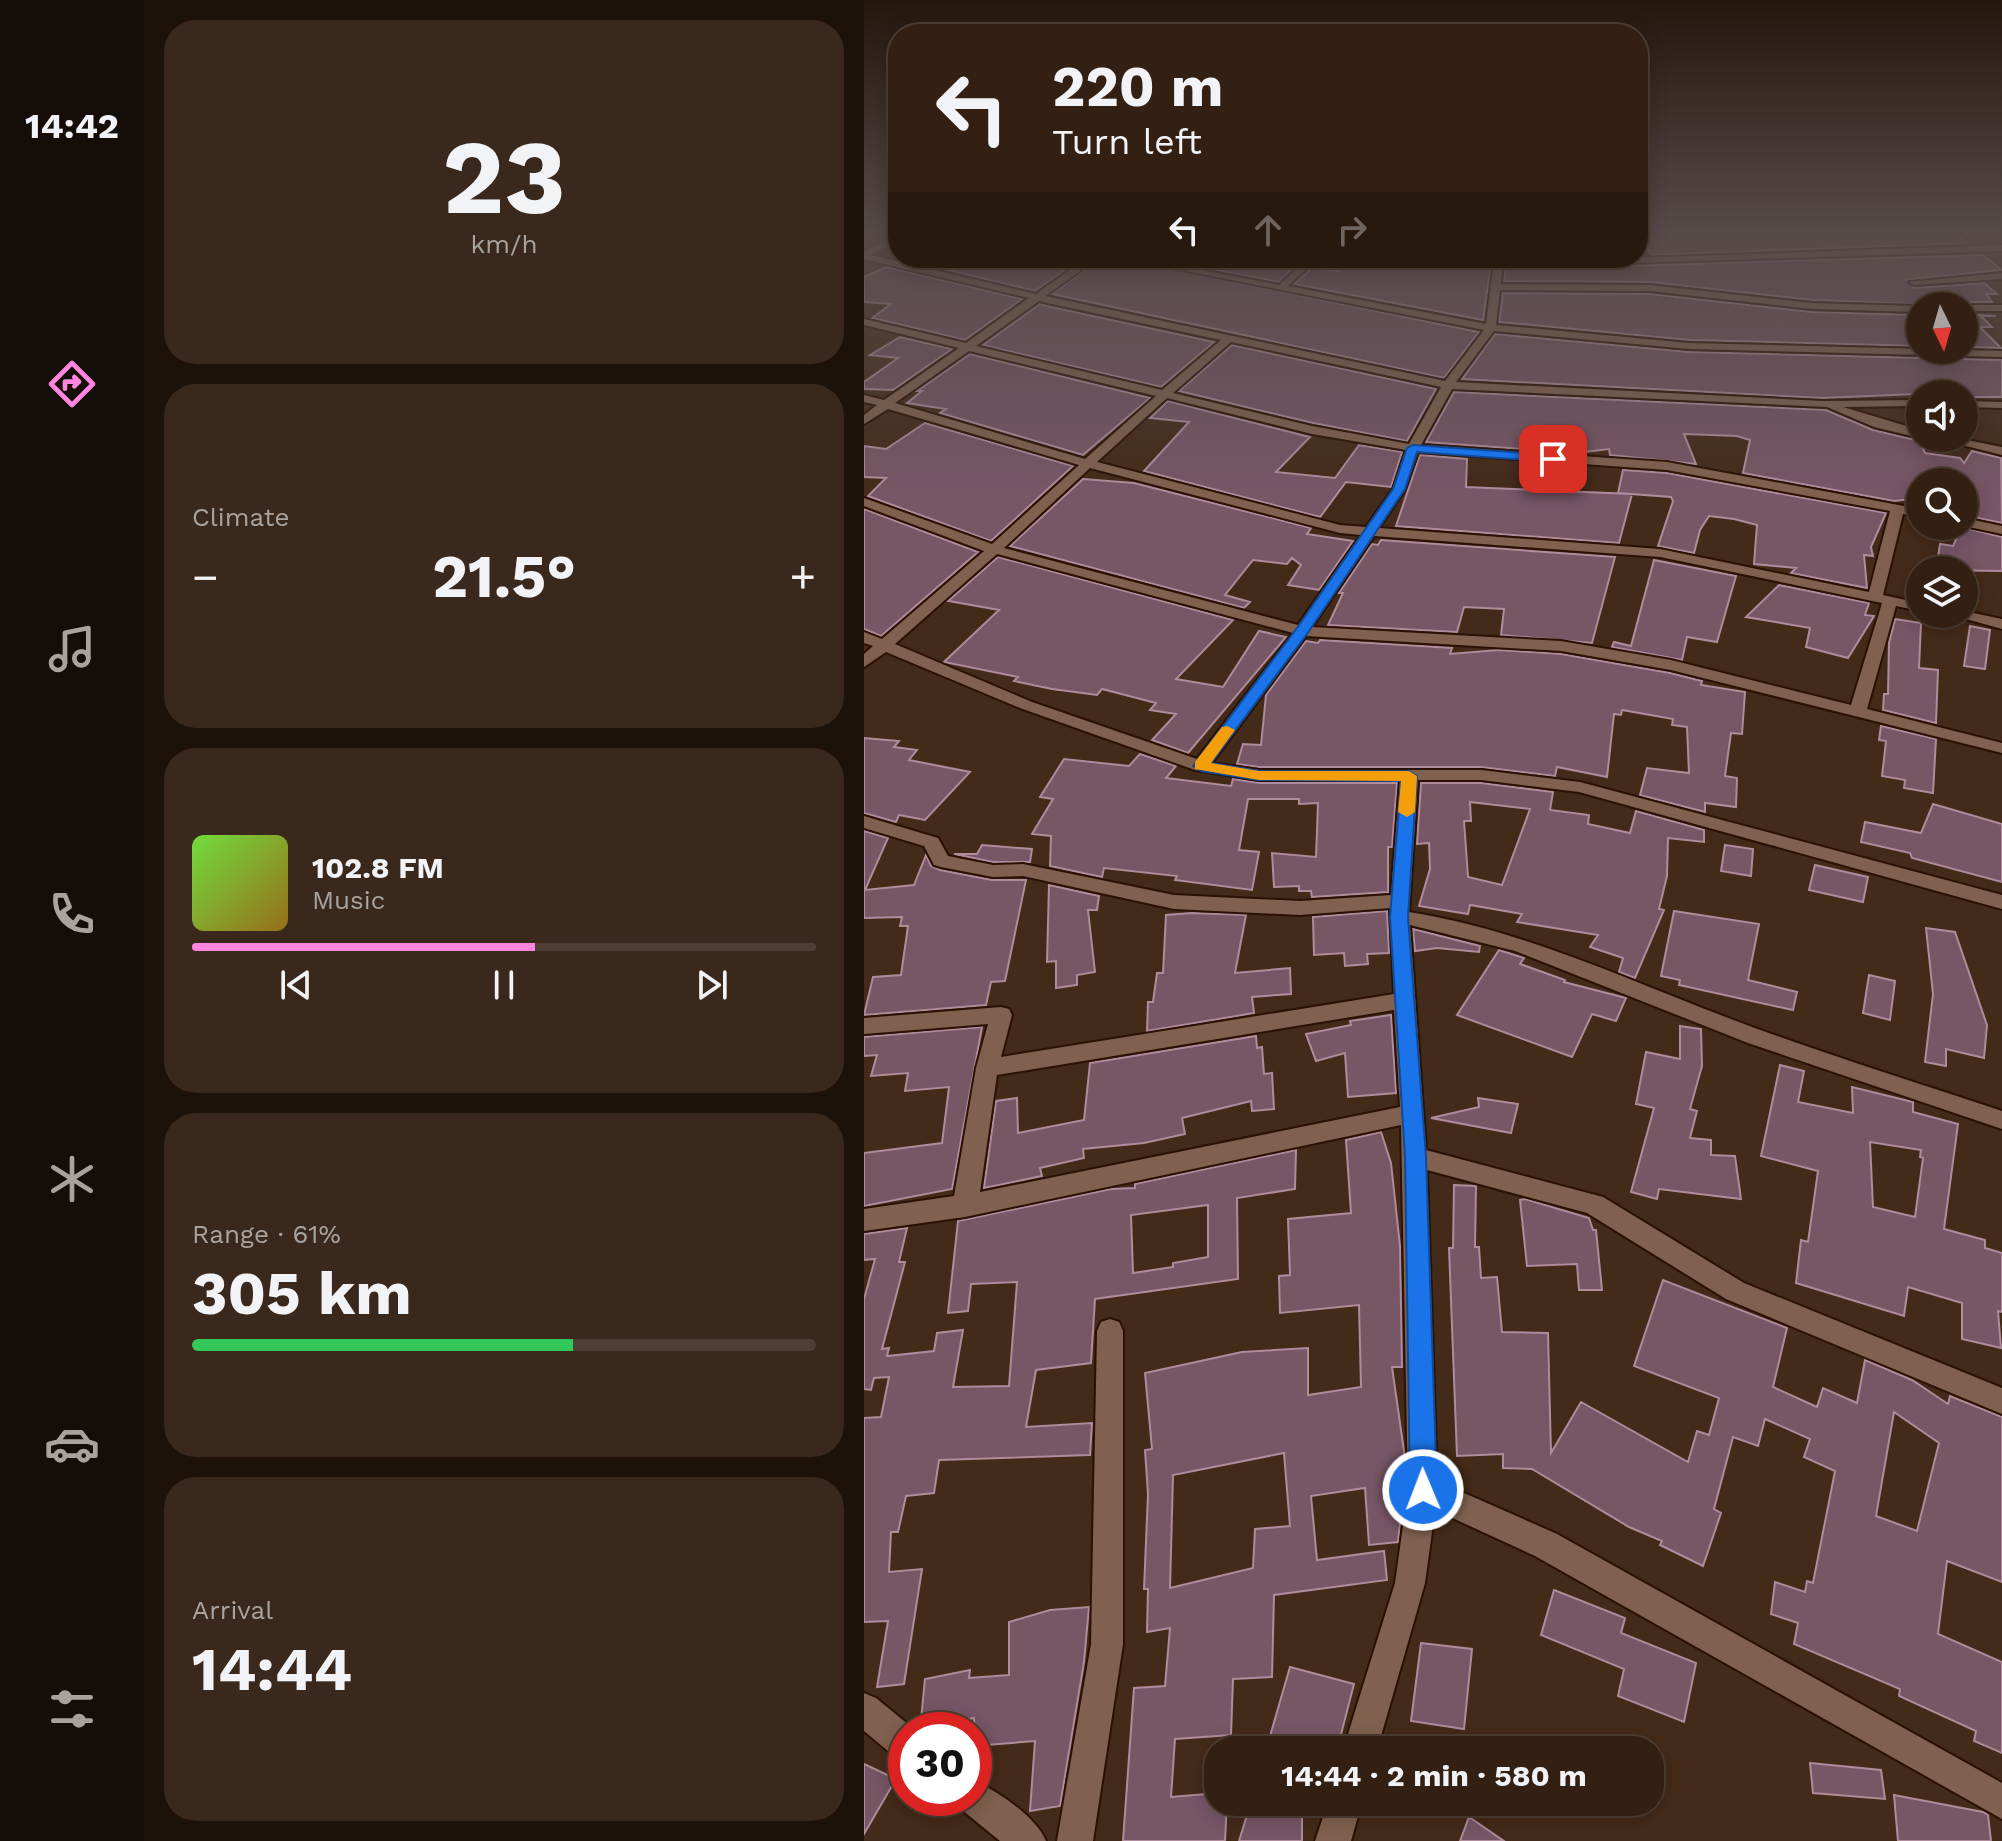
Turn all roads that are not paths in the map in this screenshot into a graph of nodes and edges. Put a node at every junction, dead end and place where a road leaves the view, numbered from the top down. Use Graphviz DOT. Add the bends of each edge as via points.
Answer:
graph roads {
  1 [pos="1008,318"];
  2 [pos="1132,318"];
  3 [pos="1440,318"];
  4 [pos="1492,318"];
  5 [pos="864,322"];
  6 [pos="1491,328"];
  7 [pos="1228,339"];
  8 [pos="969,346"];
  9 [pos="2002,354"];
  10 [pos="1448,385"];
  11 [pos="1164,393"];
  12 [pos="864,398"];
  13 [pos="1906,403"];
  14 [pos="886,404"];
  15 [pos="1822,404"];
  16 [pos="1978,404"];
  17 [pos="2002,405"];
  18 [pos="864,420"];
  19 [pos="1906,431"];
  20 [pos="1978,446"];
  21 [pos="1413,448"];
  22 [pos="2002,451"];
  23 [pos="1085,463"];
  24 [pos="864,502"];
  25 [pos="1898,508"];
  26 [pos="1906,510"];
  27 [pos="1978,525"];
  28 [pos="1371,530"];
  29 [pos="2002,530"];
  30 [pos="996,550"];
  31 [pos="1882,598"];
  32 [pos="1906,604"];
  33 [pos="1978,619"];
  34 [pos="2002,624"];
  35 [pos="1302,631"];
  36 [pos="864,637"];
  37 [pos="885,645"];
  38 [pos="864,662"];
  39 [pos="1858,711"];
  40 [pos="2002,748"];
  41 [pos="1201,766"];
  42 [pos="1409,776"];
  43 [pos="864,822"];
  44 [pos="2002,902"];
  45 [pos="1400,909"];
  46 [pos="1407,1000"];
  47 [pos="864,1026"];
  48 [pos="987,1068"];
  49 [pos="1412,1114"];
  50 [pos="2002,1120"];
  51 [pos="1415,1157"];
  52 [pos="965,1207"];
  53 [pos="864,1220"];
  54 [pos="1110,1331"];
  55 [pos="2002,1401"];
  56 [pos="1423,1490"];
  57 [pos="864,1710"];
  58 [pos="888,1729"];
  59 [pos="1364,1736"];
  60 [pos="2002,1802"];
  61 [pos="992,1812"];
  62 [pos="1341,1816"];
  63 [pos="1028,1841"];
  64 [pos="1075,1841"];
  65 [pos="1333,1841"];
  1 -- 8 [label="street"];
  2 -- 7 [label="street"];
  3 -- 6 [label="street"];
  4 -- 6 [label="street"];
  5 -- 8 [label="street"];
  6 -- 9 [label="street" via="1689,346"];
  6 -- 10 [label="street"];
  7 -- 10 [label="street"];
  7 -- 11 [label="street"];
  8 -- 11 [label="street"];
  8 -- 14 [label="street"];
  10 -- 15 [label="street"];
  10 -- 21 [label="street"];
  11 -- 21 [label="street" via="1259,419"];
  11 -- 23 [label="street"];
  12 -- 14 [label="street"];
  13 -- 15 [label="street"];
  14 -- 18 [label="street"];
  14 -- 23 [label="street"];
  15 -- 19 [label="street"];
  16 -- 17 [label="street"];
  20 -- 22 [label="street"];
  21 -- 25 [label="street" via="1667,466"];
  21 -- 28 [label="street" via="1399,489"];
  23 -- 28 [label="street" via="1340,529"];
  23 -- 30 [label="street"];
  24 -- 30 [label="street"];
  25 -- 26 [label="street"];
  25 -- 31 [label="street"];
  27 -- 29 [label="street"];
  28 -- 31 [label="street" via="1660,553"];
  28 -- 35 [label="street"];
  30 -- 35 [label="street"];
  30 -- 37 [label="street"];
  31 -- 32 [label="street"];
  31 -- 39 [label="street"];
  33 -- 34 [label="street"];
  35 -- 39 [label="street" via="1561,646 1671,665"];
  35 -- 41 [label="street"];
  36 -- 37 [label="street"];
  37 -- 38 [label="street"];
  37 -- 41 [label="street" via="1026,705"];
  39 -- 40 [label="street"];
  41 -- 42 [label="street" via="1259,775"];
  42 -- 44 [label="street" via="1481,775 1580,787"];
  42 -- 45 [label="street"];
  43 -- 45 [label="street" via="931,842 941,861 993,871 1023,870 1174,902"];
  45 -- 46 [label="street"];
  45 -- 50 [label="street" via="1503,940 1738,1030"];
  46 -- 48 [label="street"];
  46 -- 49 [label="street"];
  47 -- 48 [label="street" via="1001,1015"];
  48 -- 52 [label="street"];
  49 -- 51 [label="street"];
  49 -- 52 [label="street"];
  51 -- 55 [label="street" via="1594,1204 1735,1291"];
  51 -- 56 [label="street"];
  52 -- 53 [label="street"];
  54 -- 64 [label="street" via="1107,1644"];
  56 -- 59 [label="street" via="1410,1583"];
  56 -- 60 [label="street" via="1546,1545"];
  57 -- 58 [label="street"];
  61 -- 63 [label="street"];
  62 -- 65 [label="street"];
}
